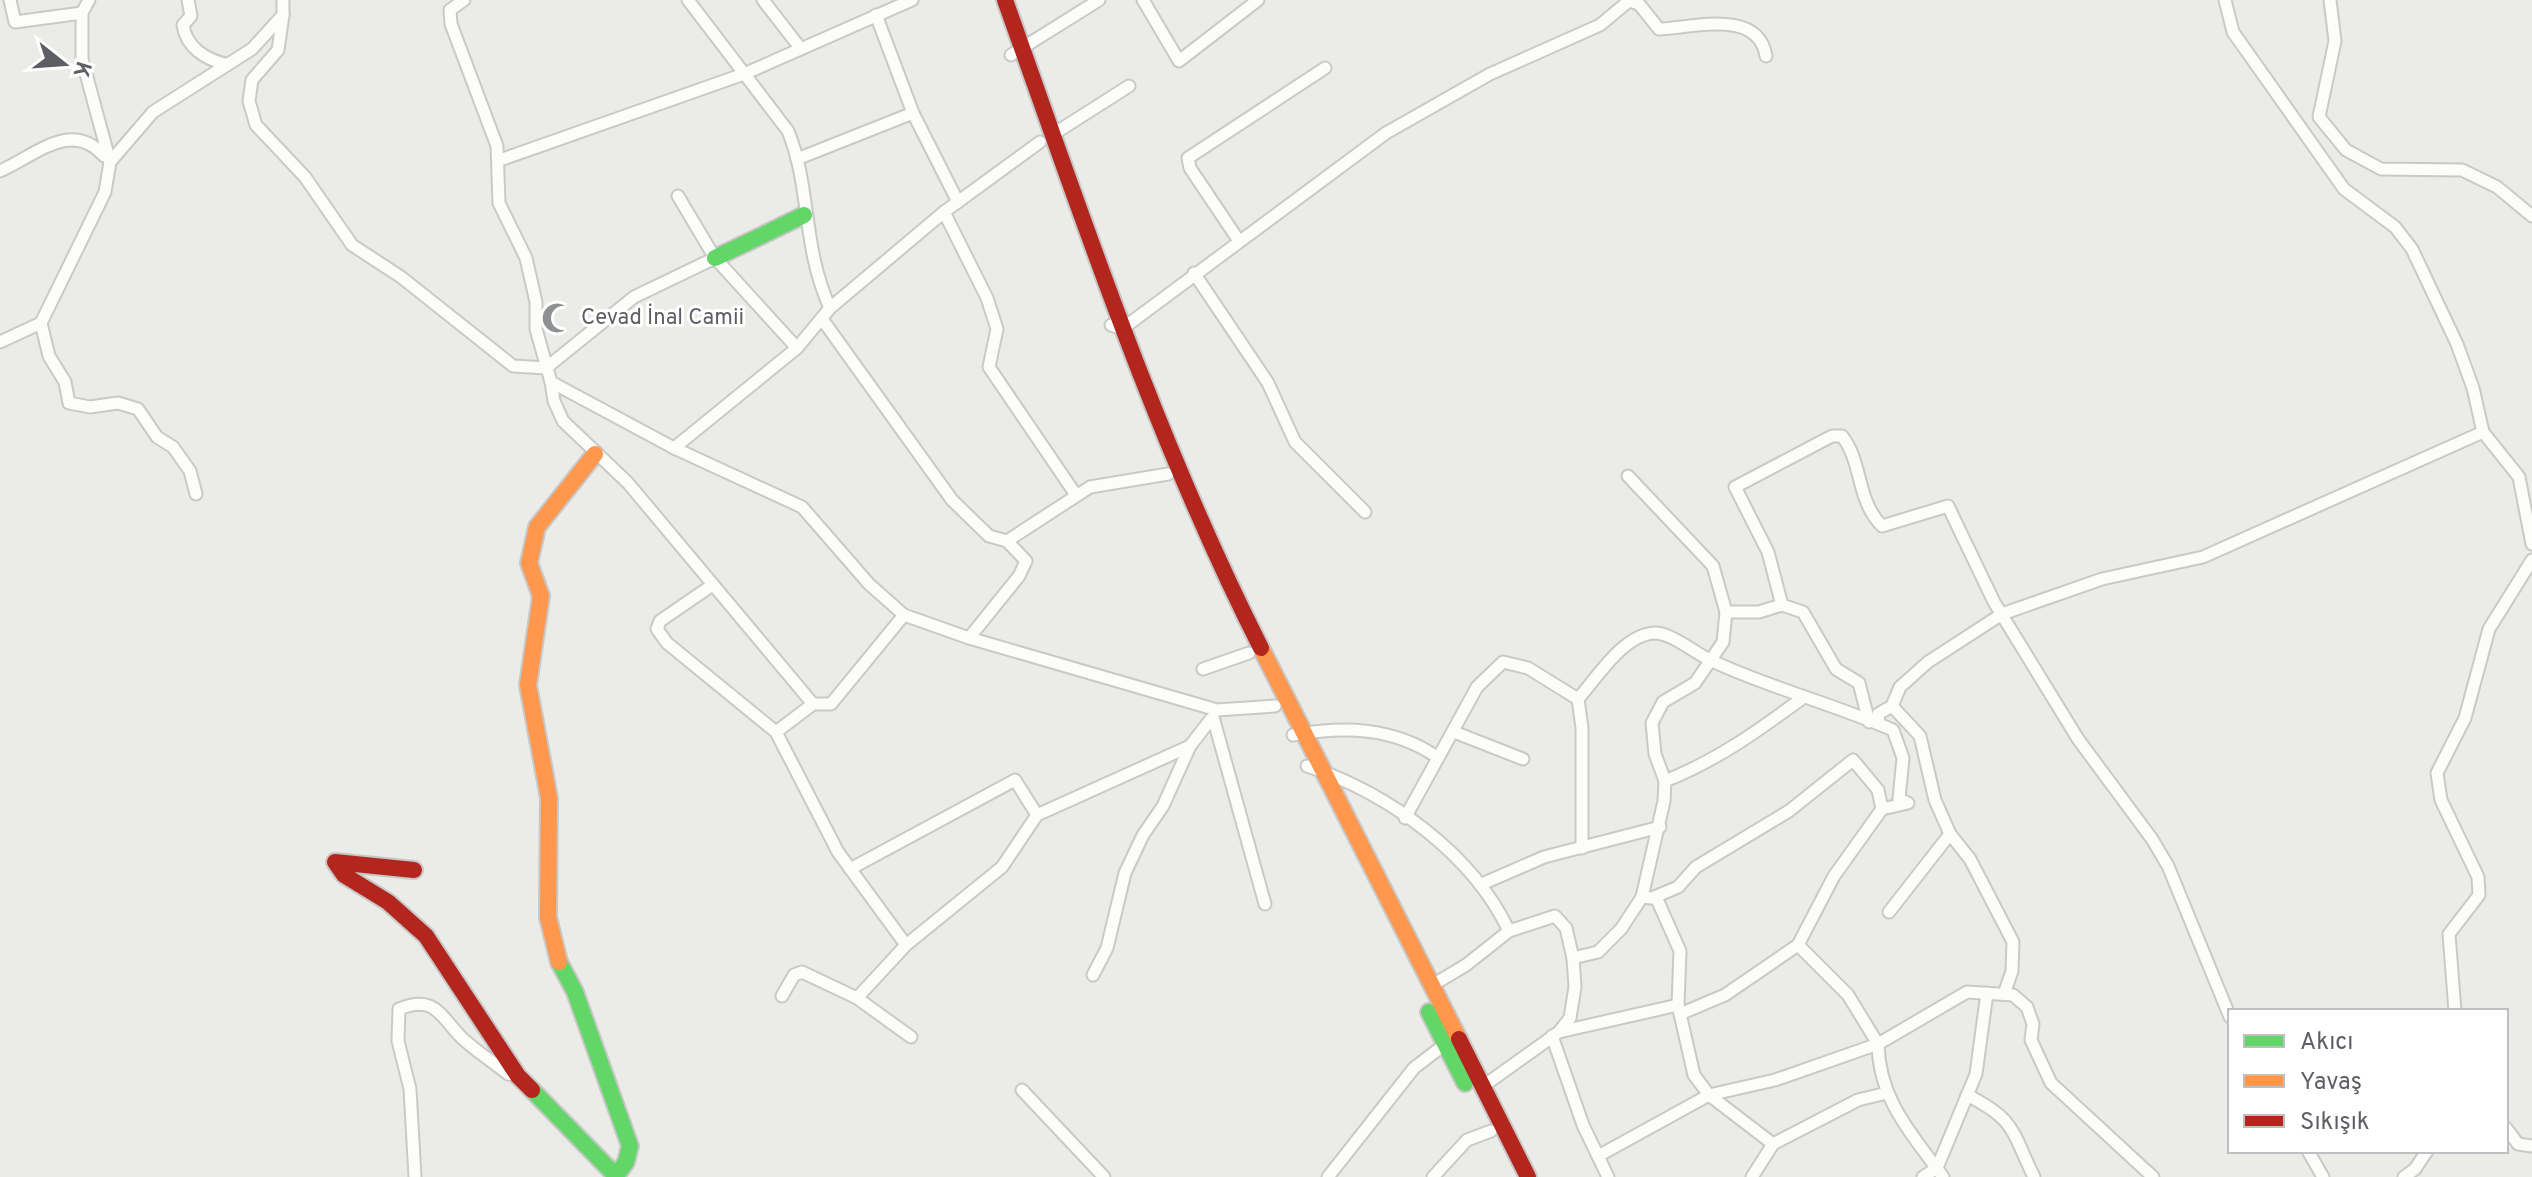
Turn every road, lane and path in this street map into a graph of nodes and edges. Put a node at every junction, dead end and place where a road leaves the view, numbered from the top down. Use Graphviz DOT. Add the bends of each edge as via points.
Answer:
graph roads {
  1 [pos="10,0"];
  2 [pos="89,0"];
  3 [pos="188,0"];
  4 [pos="464,0"];
  5 [pos="688,0"];
  6 [pos="763,0"];
  7 [pos="912,0"];
  8 [pos="992,0"];
  9 [pos="1005,0"];
  10 [pos="1099,0"];
  11 [pos="1143,0"];
  12 [pos="1258,0"];
  13 [pos="2225,0"];
  14 [pos="2330,0"];
  15 [pos="287,1"];
  16 [pos="82,13"];
  17 [pos="283,15"];
  18 [pos="876,15"];
  19 [pos="801,49"];
  20 [pos="1017,52"];
  21 [pos="1766,56"];
  22 [pos="225,64"];
  23 [pos="1325,68"];
  24 [pos="744,74"];
  25 [pos="1129,86"];
  26 [pos="913,113"];
  27 [pos="1046,138"];
  28 [pos="797,159"];
  29 [pos="500,160"];
  30 [pos="110,162"];
  31 [pos="0,171"];
  32 [pos="678,196"];
  33 [pos="958,202"];
  34 [pos="944,212"];
  35 [pos="804,215"];
  36 [pos="2532,216"];
  37 [pos="1239,241"];
  38 [pos="715,258"];
  39 [pos="1194,273"];
  40 [pos="830,308"];
  41 [pos="822,319"];
  42 [pos="41,323"];
  43 [pos="1116,327"];
  44 [pos="0,342"];
  45 [pos="797,348"];
  46 [pos="546,368"];
  47 [pos="551,382"];
  48 [pos="2483,432"];
  49 [pos="674,448"];
  50 [pos="595,454"];
  51 [pos="1168,474"];
  52 [pos="1628,476"];
  53 [pos="196,494"];
  54 [pos="1076,495"];
  55 [pos="1365,512"];
  56 [pos="1007,541"];
  57 [pos="2532,544"];
  58 [pos="2532,560"];
  59 [pos="711,586"];
  60 [pos="1782,605"];
  61 [pos="1726,612"];
  62 [pos="2002,614"];
  63 [pos="904,615"];
  64 [pos="969,638"];
  65 [pos="1249,653"];
  66 [pos="1709,660"];
  67 [pos="1203,669"];
  68 [pos="1804,697"];
  69 [pos="1578,699"];
  70 [pos="813,704"];
  71 [pos="1275,706"];
  72 [pos="1892,706"];
  73 [pos="1214,714"];
  74 [pos="1874,723"];
  75 [pos="776,732"];
  76 [pos="1454,732"];
  77 [pos="1300,734"];
  78 [pos="1190,746"];
  79 [pos="1437,757"];
  80 [pos="1523,759"];
  81 [pos="1315,768"];
  82 [pos="1665,781"];
  83 [pos="1882,809"];
  84 [pos="1037,815"];
  85 [pos="1405,818"];
  86 [pos="1660,827"];
  87 [pos="1950,834"];
  88 [pos="1582,848"];
  89 [pos="850,869"];
  90 [pos="414,870"];
  91 [pos="1482,884"];
  92 [pos="1642,897"];
  93 [pos="1656,897"];
  94 [pos="1265,904"];
  95 [pos="1889,912"];
  96 [pos="1509,931"];
  97 [pos="906,945"];
  98 [pos="1798,945"];
  99 [pos="1573,958"];
  100 [pos="1093,975"];
  101 [pos="1430,987"];
  102 [pos="1987,993"];
  103 [pos="2004,994"];
  104 [pos="782,996"];
  105 [pos="857,998"];
  106 [pos="1679,1009"];
  107 [pos="2455,1009"];
  108 [pos="2228,1012"];
  109 [pos="1556,1034"];
  110 [pos="911,1037"];
  111 [pos="1878,1044"];
  112 [pos="1444,1045"];
  113 [pos="518,1076"];
  114 [pos="1482,1087"];
  115 [pos="1022,1090"];
  116 [pos="1887,1093"];
  117 [pos="1709,1095"];
  118 [pos="1967,1095"];
  119 [pos="1491,1131"];
  120 [pos="2508,1131"];
  121 [pos="1773,1144"];
  122 [pos="2532,1146"];
  123 [pos="2309,1153"];
  124 [pos="2426,1153"];
  125 [pos="1600,1155"];
  126 [pos="1940,1173"];
  127 [pos="1755,1176"];
  128 [pos="415,1177"];
  129 [pos="1104,1177"];
  130 [pos="1328,1177"];
  131 [pos="1433,1177"];
  132 [pos="1515,1177"];
  133 [pos="1528,1177"];
  134 [pos="1608,1177"];
  135 [pos="1923,1177"];
  136 [pos="2034,1177"];
  137 [pos="2153,1177"];
  138 [pos="2323,1177"];
  139 [pos="2404,1177"];
  1 -- 16 [label="street" via="15,22"];
  2 -- 16 [label="street"];
  3 -- 22 [label="street" via="191,16 183,25 185,38 208,60"];
  4 -- 29 [label="street" via="450,10 451,24"];
  5 -- 24 [label="street"];
  6 -- 19 [label="street"];
  7 -- 18 [label="street"];
  8 -- 20 [label="main road"];
  9 -- 20 [label="main road"];
  10 -- 20 [label="street"];
  11 -- 12 [label="street" via="1179,61"];
  13 -- 48 [label="street" via="2233,32 2344,189 2395,227 2412,249 2457,344"];
  14 -- 36 [label="street" via="2335,41 2319,117 2346,150 2381,169 2462,170 2497,187"];
  15 -- 17 [label="street"];
  16 -- 30 [label="street" via="82,59"];
  17 -- 22 [label="street" via="252,49"];
  17 -- 46 [label="street" via="278,50 252,80 249,101 256,125 305,177 352,245 513,366"];
  18 -- 19 [label="street"];
  18 -- 26 [label="street"];
  19 -- 24 [label="street"];
  20 -- 27 [label="main road"];
  21 -- 37 [label="street" via="1764,44 1752,32 1716,23 1659,29 1639,4 1629,1 1600,25 1490,74 1386,133"];
  22 -- 30 [label="street" via="153,112"];
  23 -- 37 [label="street" via="1188,158"];
  24 -- 28 [label="street" via="788,131"];
  24 -- 29 [label="street"];
  25 -- 27 [label="street"];
  26 -- 28 [label="street"];
  26 -- 33 [label="street"];
  27 -- 33 [label="street"];
  27 -- 43 [label="main road"];
  28 -- 35 [label="street"];
  29 -- 46 [label="street" via="499,203 526,258"];
  30 -- 31 [label="street" via="93,143 74,136"];
  30 -- 42 [label="street" via="105,192"];
  32 -- 38 [label="street"];
  33 -- 34 [label="street"];
  34 -- 40 [label="street"];
  34 -- 54 [label="street" via="997,329 989,367"];
  35 -- 38 [label="main road"];
  35 -- 40 [label="street" via="816,278"];
  37 -- 39 [label="street"];
  38 -- 45 [label="street"];
  38 -- 46 [label="street" via="634,297"];
  39 -- 43 [label="street"];
  39 -- 55 [label="street" via="1268,383 1295,442"];
  40 -- 41 [label="street"];
  41 -- 45 [label="street"];
  41 -- 56 [label="street" via="952,500 989,536"];
  42 -- 44 [label="street"];
  42 -- 53 [label="street" via="69,403 118,403 138,409 190,471"];
  43 -- 51 [label="main road"];
  43 -- 77 [label="main road" via="1194,510"];
  45 -- 49 [label="street"];
  46 -- 47 [label="street"];
  47 -- 49 [label="street"];
  47 -- 50 [label="street" via="563,421"];
  48 -- 57 [label="street" via="2519,477"];
  48 -- 62 [label="street" via="2203,557 2102,579"];
  49 -- 63 [label="street" via="802,507 869,584"];
  50 -- 59 [label="street" via="628,483"];
  50 -- 113 [label="main road" via="537,527 529,563 541,596 528,685 549,798 548,917 556,956 575,992 630,1146 616,1176"];
  51 -- 54 [label="street" via="1090,487"];
  51 -- 65 [label="main road"];
  52 -- 61 [label="street" via="1713,566"];
  54 -- 56 [label="street"];
  56 -- 64 [label="street" via="1026,561"];
  58 -- 107 [label="street" via="2489,629 2465,718 2437,773 2441,800 2478,877 2479,895 2449,934"];
  59 -- 70 [label="street"];
  59 -- 75 [label="street" via="660,621 657,629 667,643"];
  60 -- 61 [label="street" via="1759,612"];
  60 -- 62 [label="street" via="1768,552 1735,487 1832,436 1842,436 1861,493 1882,526 1948,506"];
  60 -- 74 [label="street" via="1794,606 1809,618 1836,669 1859,683"];
  61 -- 66 [label="street" via="1723,642"];
  62 -- 72 [label="street" via="1928,662 1900,687"];
  62 -- 108 [label="street" via="2078,739 2160,852"];
  63 -- 64 [label="street"];
  63 -- 70 [label="street" via="831,704"];
  64 -- 73 [label="street"];
  65 -- 67 [label="street"];
  65 -- 71 [label="main road"];
  66 -- 68 [label="street"];
  66 -- 69 [label="street" via="1654,633 1623,648"];
  66 -- 82 [label="street" via="1695,683 1675,692 1656,711 1651,735"];
  68 -- 74 [label="street"];
  68 -- 82 [label="street" via="1752,737"];
  69 -- 76 [label="street" via="1528,668 1503,662 1477,687"];
  69 -- 88 [label="street"];
  70 -- 75 [label="street"];
  71 -- 73 [label="street"];
  71 -- 77 [label="main road"];
  72 -- 74 [label="street"];
  72 -- 87 [label="street" via="1920,736 1935,800"];
  73 -- 78 [label="street"];
  73 -- 94 [label="street"];
  74 -- 83 [label="street" via="1893,730 1900,747 1899,799 1908,803"];
  75 -- 89 [label="street"];
  76 -- 79 [label="street"];
  76 -- 80 [label="street"];
  77 -- 79 [label="street" via="1346,730 1397,735"];
  77 -- 81 [label="main road"];
  78 -- 84 [label="street"];
  78 -- 100 [label="street" via="1125,873 1107,948"];
  79 -- 85 [label="street"];
  81 -- 85 [label="street" via="1350,782"];
  81 -- 101 [label="main road"];
  81 -- 112 [label="main road"];
  82 -- 86 [label="street"];
  83 -- 93 [label="street" via="1878,790 1853,760 1789,811"];
  83 -- 98 [label="street" via="1834,876"];
  84 -- 89 [label="street" via="1015,780"];
  84 -- 97 [label="street" via="1002,867"];
  85 -- 91 [label="street"];
  86 -- 88 [label="street"];
  86 -- 92 [label="street"];
  87 -- 95 [label="street"];
  87 -- 103 [label="street" via="1970,859 2013,942"];
  88 -- 91 [label="street" via="1544,857"];
  89 -- 97 [label="street"];
  90 -- 113 [label="main road" via="394,873 356,861 335,862 344,875 388,902 426,936"];
  91 -- 96 [label="street"];
  92 -- 93 [label="street"];
  92 -- 99 [label="street" via="1598,952"];
  93 -- 106 [label="street" via="1680,951"];
  96 -- 99 [label="street" via="1545,916 1560,918"];
  96 -- 101 [label="street"];
  97 -- 105 [label="street"];
  98 -- 106 [label="street" via="1725,995"];
  98 -- 111 [label="street" via="1848,995"];
  99 -- 109 [label="street" via="1574,1002 1570,1018"];
  101 -- 114 [label="main road"];
  102 -- 103 [label="street"];
  102 -- 111 [label="street" via="1967,992"];
  102 -- 118 [label="street" via="1981,1058"];
  103 -- 137 [label="street" via="2027,1007 2031,1040 2051,1083"];
  104 -- 105 [label="street" via="794,975 802,972"];
  105 -- 110 [label="street"];
  106 -- 109 [label="street"];
  106 -- 117 [label="street" via="1689,1064"];
  109 -- 114 [label="street"];
  109 -- 125 [label="street" via="1583,1125"];
  111 -- 116 [label="street"];
  111 -- 117 [label="street" via="1775,1080"];
  112 -- 119 [label="main road"];
  112 -- 130 [label="street" via="1414,1068"];
  113 -- 128 [label="street" via="461,1037 434,1007 412,1003 399,1009 398,1041 410,1089"];
  114 -- 133 [label="main road"];
  115 -- 129 [label="street"];
  116 -- 121 [label="street" via="1858,1100"];
  116 -- 126 [label="street" via="1899,1120"];
  117 -- 121 [label="street"];
  117 -- 125 [label="street"];
  118 -- 126 [label="street"];
  118 -- 136 [label="street" via="2009,1123"];
  119 -- 131 [label="street" via="1467,1140"];
  119 -- 132 [label="main road"];
  120 -- 122 [label="street" via="2518,1144"];
  121 -- 127 [label="street"];
  123 -- 138 [label="street"];
  124 -- 139 [label="street"];
  125 -- 134 [label="street"];
  126 -- 135 [label="street"];
}
